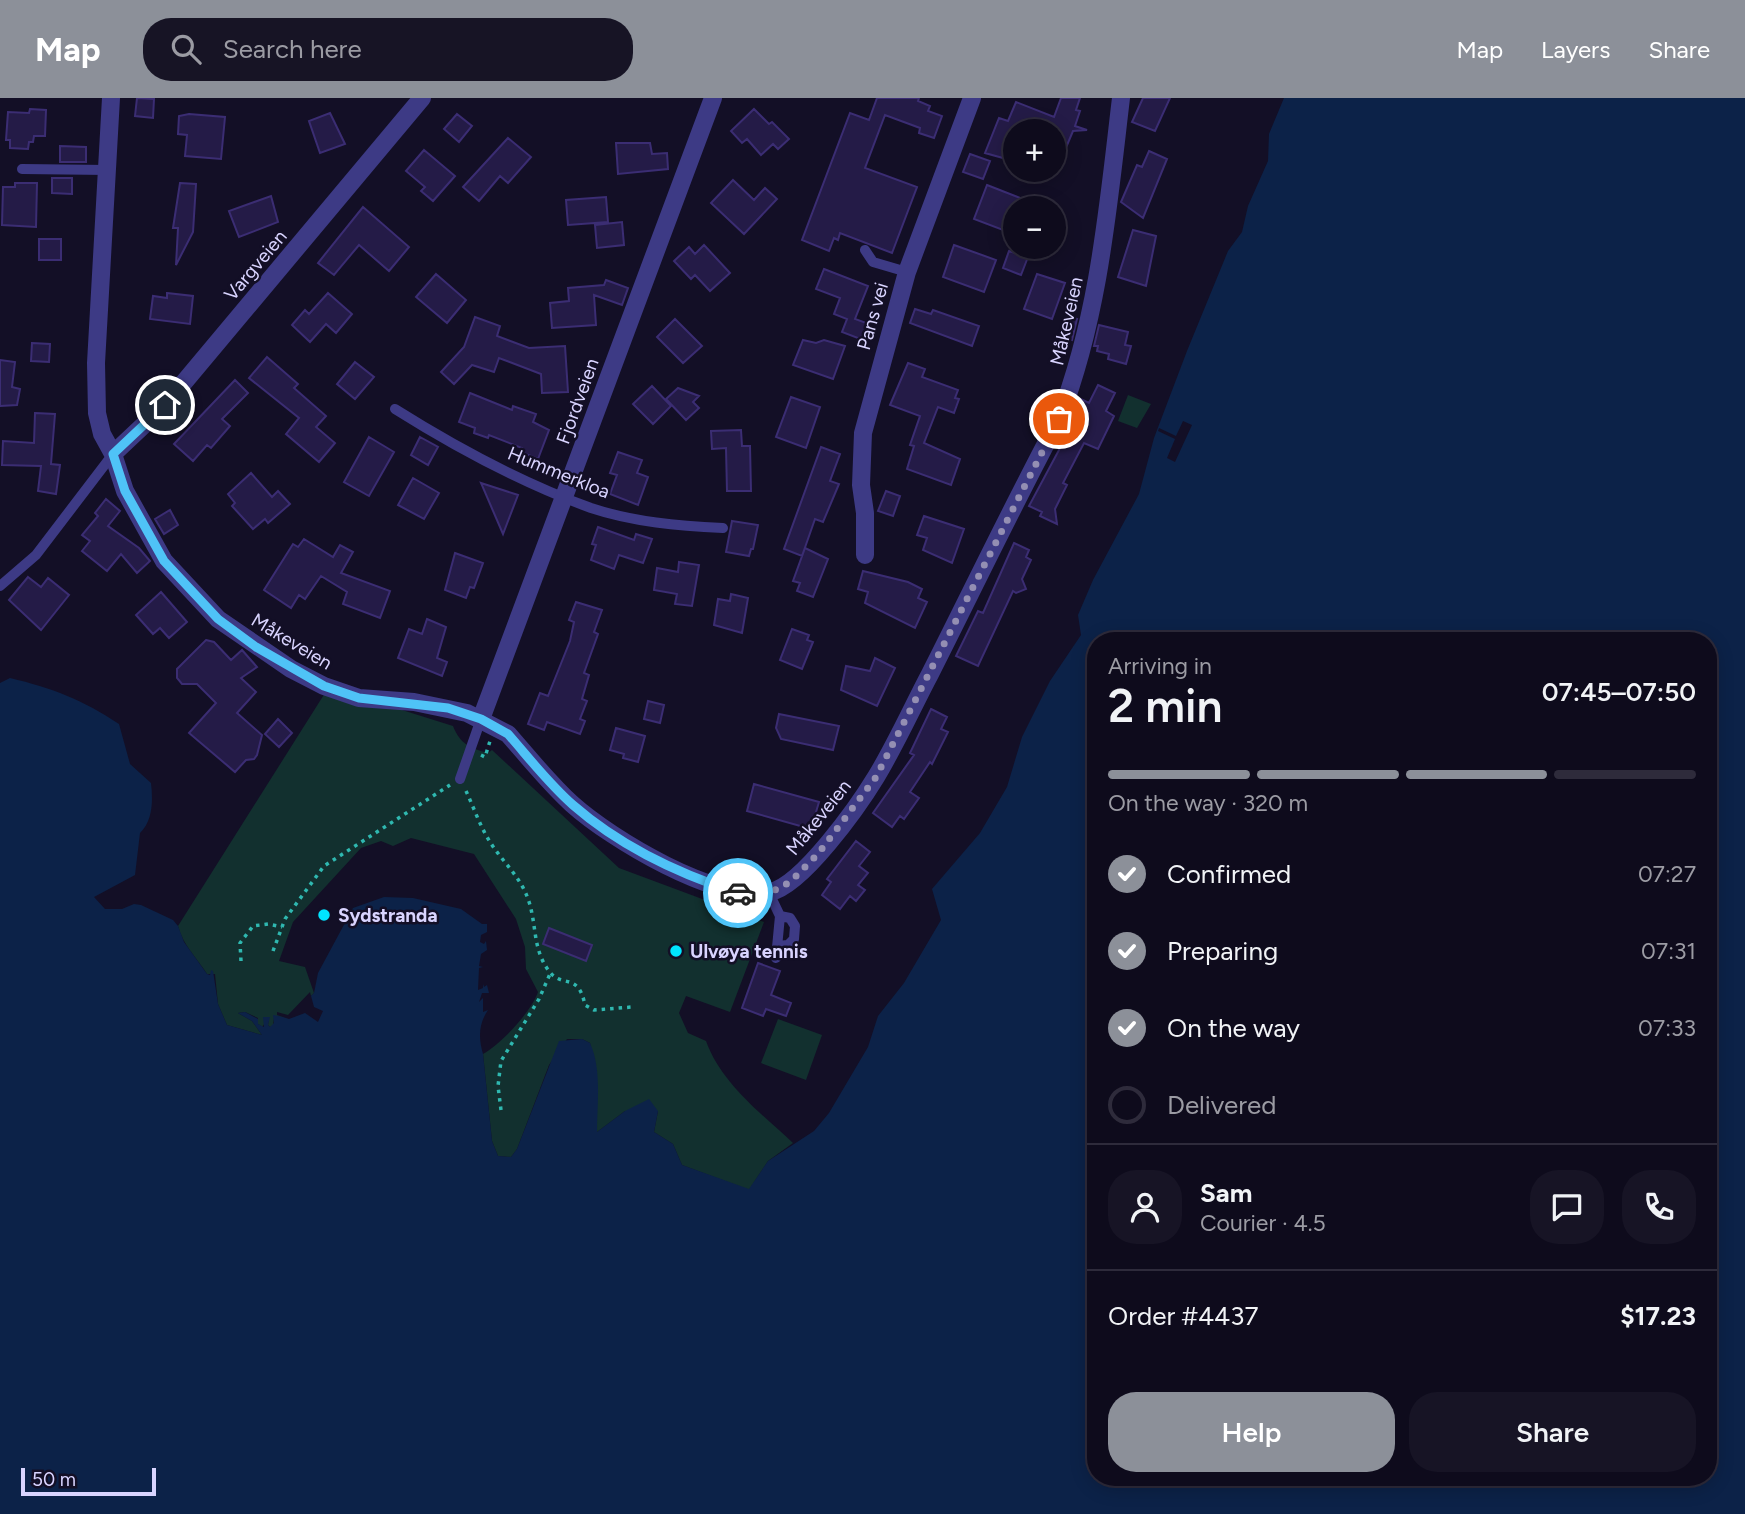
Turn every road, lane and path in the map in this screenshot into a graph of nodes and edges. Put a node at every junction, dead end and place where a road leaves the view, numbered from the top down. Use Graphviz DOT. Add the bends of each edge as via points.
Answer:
graph roads {
  1 [pos="111,98"];
  2 [pos="422,98"];
  3 [pos="713,98"];
  4 [pos="972,98"];
  5 [pos="1121,98"];
  6 [pos="22,169"];
  7 [pos="108,170"];
  8 [pos="865,250"];
  9 [pos="907,272"];
  10 [pos="395,409"];
  11 [pos="113,454"];
  12 [pos="565,496"];
  13 [pos="723,528"];
  14 [pos="864,555"];
  15 [pos="0,586"];
  16 [pos="481,719"];
  17 [pos="460,779"];
  18 [pos="769,892"];
  19 [pos="780,916"];
  20 [pos="282,927"];
  21 [pos="777,946"];
  22 [pos="272,951"];
  23 [pos="776,958"];
  24 [pos="241,961"];
  25 [pos="550,974"];
  26 [pos="632,1007"];
  27 [pos="501,1110"];
  1 -- 7 [label="street, Måkeveien"];
  2 -- 11 [label="street, Vargveien" via="165,405"];
  3 -- 12 [label="street, Fjordveien"];
  4 -- 9 [label="street, Pans vei"];
  5 -- 18 [label="street, Måkeveien" via="1099,277 1077,373 1059,419 876,777 818,854 787,884"];
  6 -- 7 [label="lane"];
  7 -- 11 [label="street, Måkeveien" via="96,380 97,413"];
  8 -- 9 [label="lane" via="873,262"];
  9 -- 14 [label="street, Pans vei" via="863,433"];
  10 -- 12 [label="lane, Hummerkloa" via="460,449"];
  11 -- 15 [label="lane" via="36,555"];
  11 -- 16 [label="street, Måkeveien" via="125,491 164,561 218,619 256,647 324,686 359,698 448,708"];
  12 -- 13 [label="lane, Hummerkloa" via="592,508 671,526"];
  12 -- 16 [label="street, Fjordveien"];
  16 -- 17 [label="lane"];
  16 -- 18 [label="street, Måkeveien" via="508,734 575,807 631,847 738,893"];
  17 -- 20 [label="path" via="324,866"];
  17 -- 25 [label="path" via="492,845 528,899 538,951"];
  18 -- 19 [label="lane"];
  19 -- 21 [label="lane"];
  19 -- 21 [label="lane" via="790,918 795,926 794,939"];
  20 -- 22 [label="path"];
  20 -- 24 [label="path" via="253,926 240,943"];
  21 -- 23 [label="lane"];
  25 -- 26 [label="path" via="577,985 585,1005 594,1010"];
  25 -- 27 [label="path" via="501,1060"];
}
